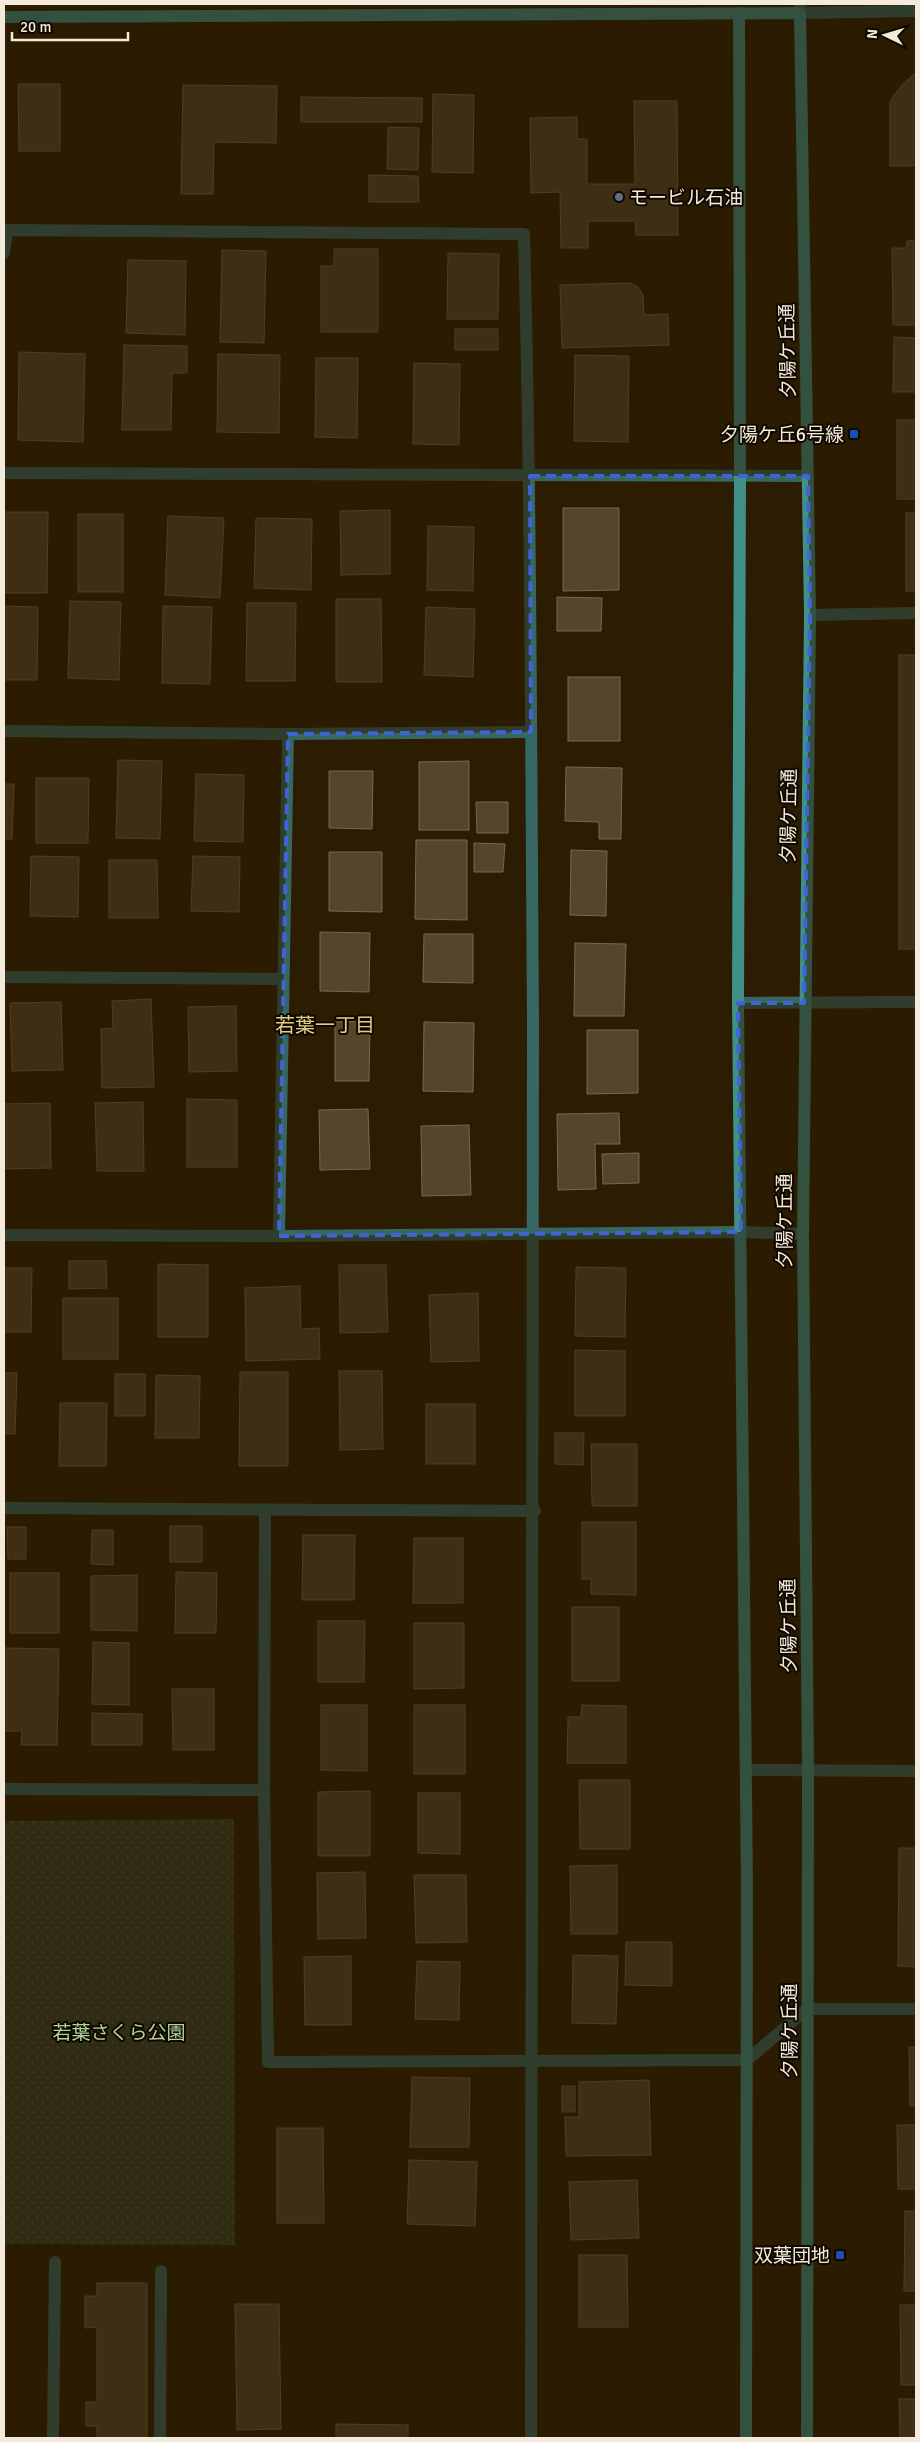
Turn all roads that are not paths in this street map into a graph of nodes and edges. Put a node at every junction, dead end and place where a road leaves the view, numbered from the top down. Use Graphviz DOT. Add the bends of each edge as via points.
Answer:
graph roads {
  1 [pos="800,8"];
  2 [pos="739,9"];
  3 [pos="916,12"];
  4 [pos="4,17"];
  5 [pos="4,253"];
  6 [pos="4,473"];
  7 [pos="530,476"];
  8 [pos="740,476"];
  9 [pos="808,476"];
  10 [pos="916,613"];
  11 [pos="810,615"];
  12 [pos="4,731"];
  13 [pos="531,732"];
  14 [pos="288,734"];
  15 [pos="4,977"];
  16 [pos="282,978"];
  17 [pos="916,1002"];
  18 [pos="738,1003"];
  19 [pos="804,1003"];
  20 [pos="741,1232"];
  21 [pos="535,1233"];
  22 [pos="803,1234"];
  23 [pos="4,1235"];
  24 [pos="279,1236"];
  25 [pos="4,1508"];
  26 [pos="265,1511"];
  27 [pos="535,1511"];
  28 [pos="746,1770"];
  29 [pos="808,1770"];
  30 [pos="916,1771"];
  31 [pos="4,1788"];
  32 [pos="264,1790"];
  33 [pos="807,2009"];
  34 [pos="916,2009"];
  35 [pos="535,2060"];
  36 [pos="747,2060"];
  37 [pos="55,2262"];
  38 [pos="161,2271"];
  39 [pos="53,2438"];
  40 [pos="160,2438"];
  41 [pos="531,2438"];
  42 [pos="746,2438"];
  43 [pos="807,2438"];
  1 -- 2 [label="main road"];
  1 -- 3 [label="street"];
  1 -- 9 [label="main road, 夕陽ケ丘通"];
  2 -- 4 [label="main road"];
  2 -- 8 [label="main road"];
  5 -- 7 [label="street" via="7,230 524,234"];
  6 -- 7 [label="street"];
  7 -- 8 [label="street"];
  7 -- 13 [label="street"];
  8 -- 9 [label="street"];
  8 -- 18 [label="main road"];
  9 -- 11 [label="main road, 夕陽ケ丘通"];
  10 -- 11 [label="street"];
  11 -- 19 [label="main road, 夕陽ケ丘通"];
  12 -- 14 [label="street"];
  13 -- 14 [label="street"];
  13 -- 21 [label="street"];
  14 -- 16 [label="street"];
  15 -- 16 [label="street"];
  16 -- 24 [label="street"];
  17 -- 19 [label="street"];
  18 -- 19 [label="street"];
  18 -- 20 [label="main road"];
  19 -- 22 [label="main road, 夕陽ケ丘通"];
  20 -- 21 [label="street"];
  20 -- 22 [label="street"];
  20 -- 28 [label="main road"];
  21 -- 24 [label="street"];
  21 -- 27 [label="street"];
  22 -- 29 [label="main road, 夕陽ケ丘通"];
  23 -- 24 [label="street"];
  25 -- 26 [label="street"];
  26 -- 27 [label="street"];
  26 -- 32 [label="street"];
  27 -- 35 [label="street"];
  28 -- 29 [label="street"];
  28 -- 36 [label="main road"];
  29 -- 30 [label="street"];
  29 -- 33 [label="main road, 夕陽ケ丘通"];
  31 -- 32 [label="street"];
  32 -- 35 [label="street" via="268,2062"];
  33 -- 34 [label="street"];
  33 -- 36 [label="street"];
  33 -- 43 [label="main road, 夕陽ケ丘通"];
  35 -- 36 [label="street"];
  35 -- 41 [label="street"];
  36 -- 42 [label="main road"];
  37 -- 39 [label="street"];
  38 -- 40 [label="street"];
}
